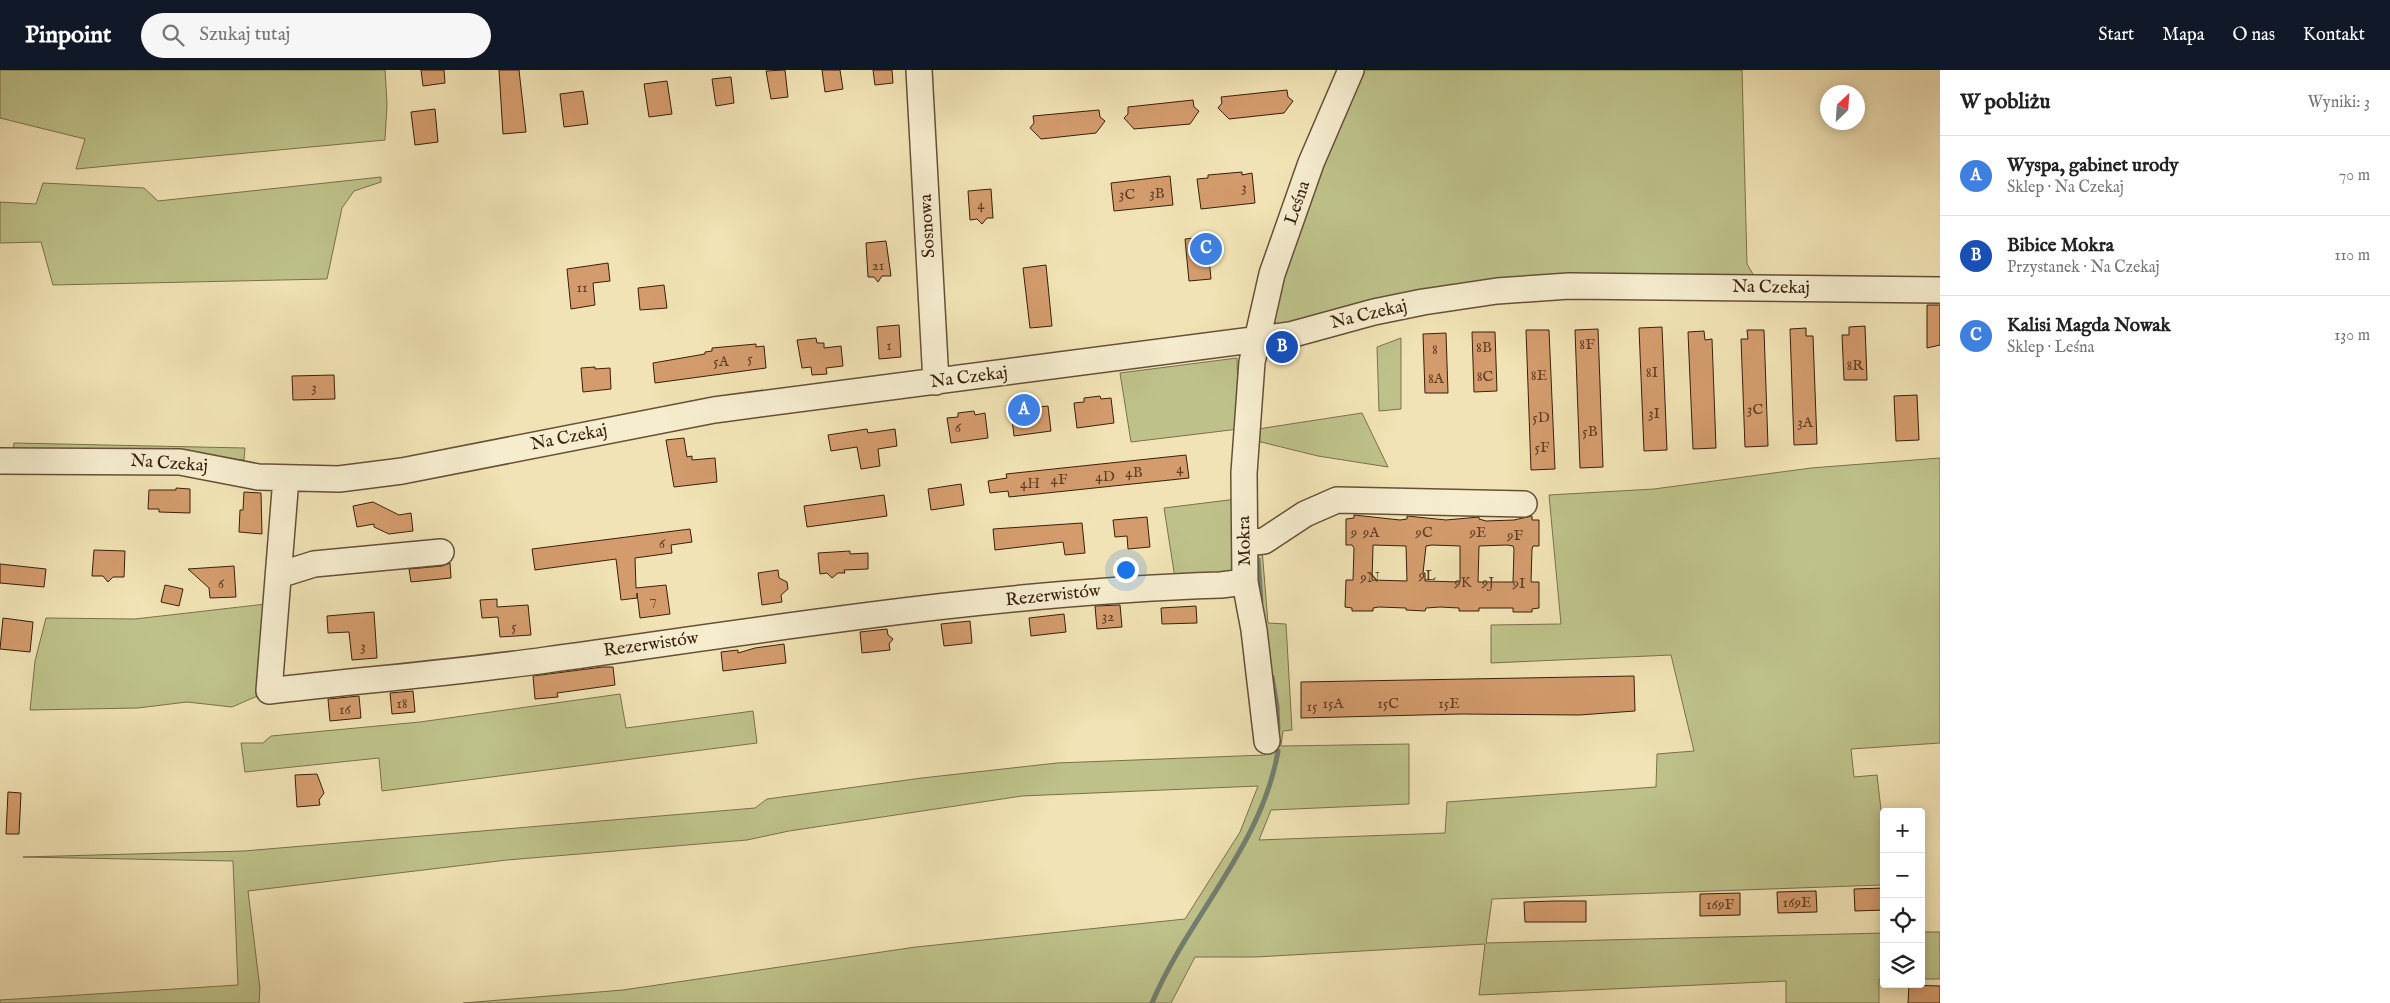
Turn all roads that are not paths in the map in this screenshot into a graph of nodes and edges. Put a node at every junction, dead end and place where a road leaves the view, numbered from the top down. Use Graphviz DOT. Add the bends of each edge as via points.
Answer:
graph roads {
  1 [pos="919,70"];
  2 [pos="1351,70"];
  3 [pos="1940,290"];
  4 [pos="1256,339"];
  5 [pos="936,382"];
  6 [pos="0,461"];
  7 [pos="286,478"];
  8 [pos="1524,504"];
  9 [pos="1245,543"];
  10 [pos="441,552"];
  11 [pos="279,575"];
  12 [pos="1245,582"];
  13 [pos="1267,741"];
  1 -- 5 [label="street, Sosnowa"];
  2 -- 4 [label="street, Leśna" via="1311,163 1272,274"];
  3 -- 4 [label="street, Na Czekaj" via="1560,286 1423,302 1290,335"];
  4 -- 5 [label="street, Na Czekaj"];
  4 -- 9 [label="street, Mokra" via="1244,472"];
  5 -- 7 [label="street, Na Czekaj" via="714,410 402,471 339,479"];
  6 -- 7 [label="street, Na Czekaj" via="180,462 258,477"];
  7 -- 11 [label="street, Rezerwistów"];
  8 -- 9 [label="street" via="1338,500 1305,514 1264,541"];
  9 -- 12 [label="street, Mokra"];
  10 -- 11 [label="street" via="314,564"];
  11 -- 12 [label="street, Rezerwistów" via="269,691 543,660 817,621 1071,594"];
  12 -- 13 [label="street, Mokra"];
}
